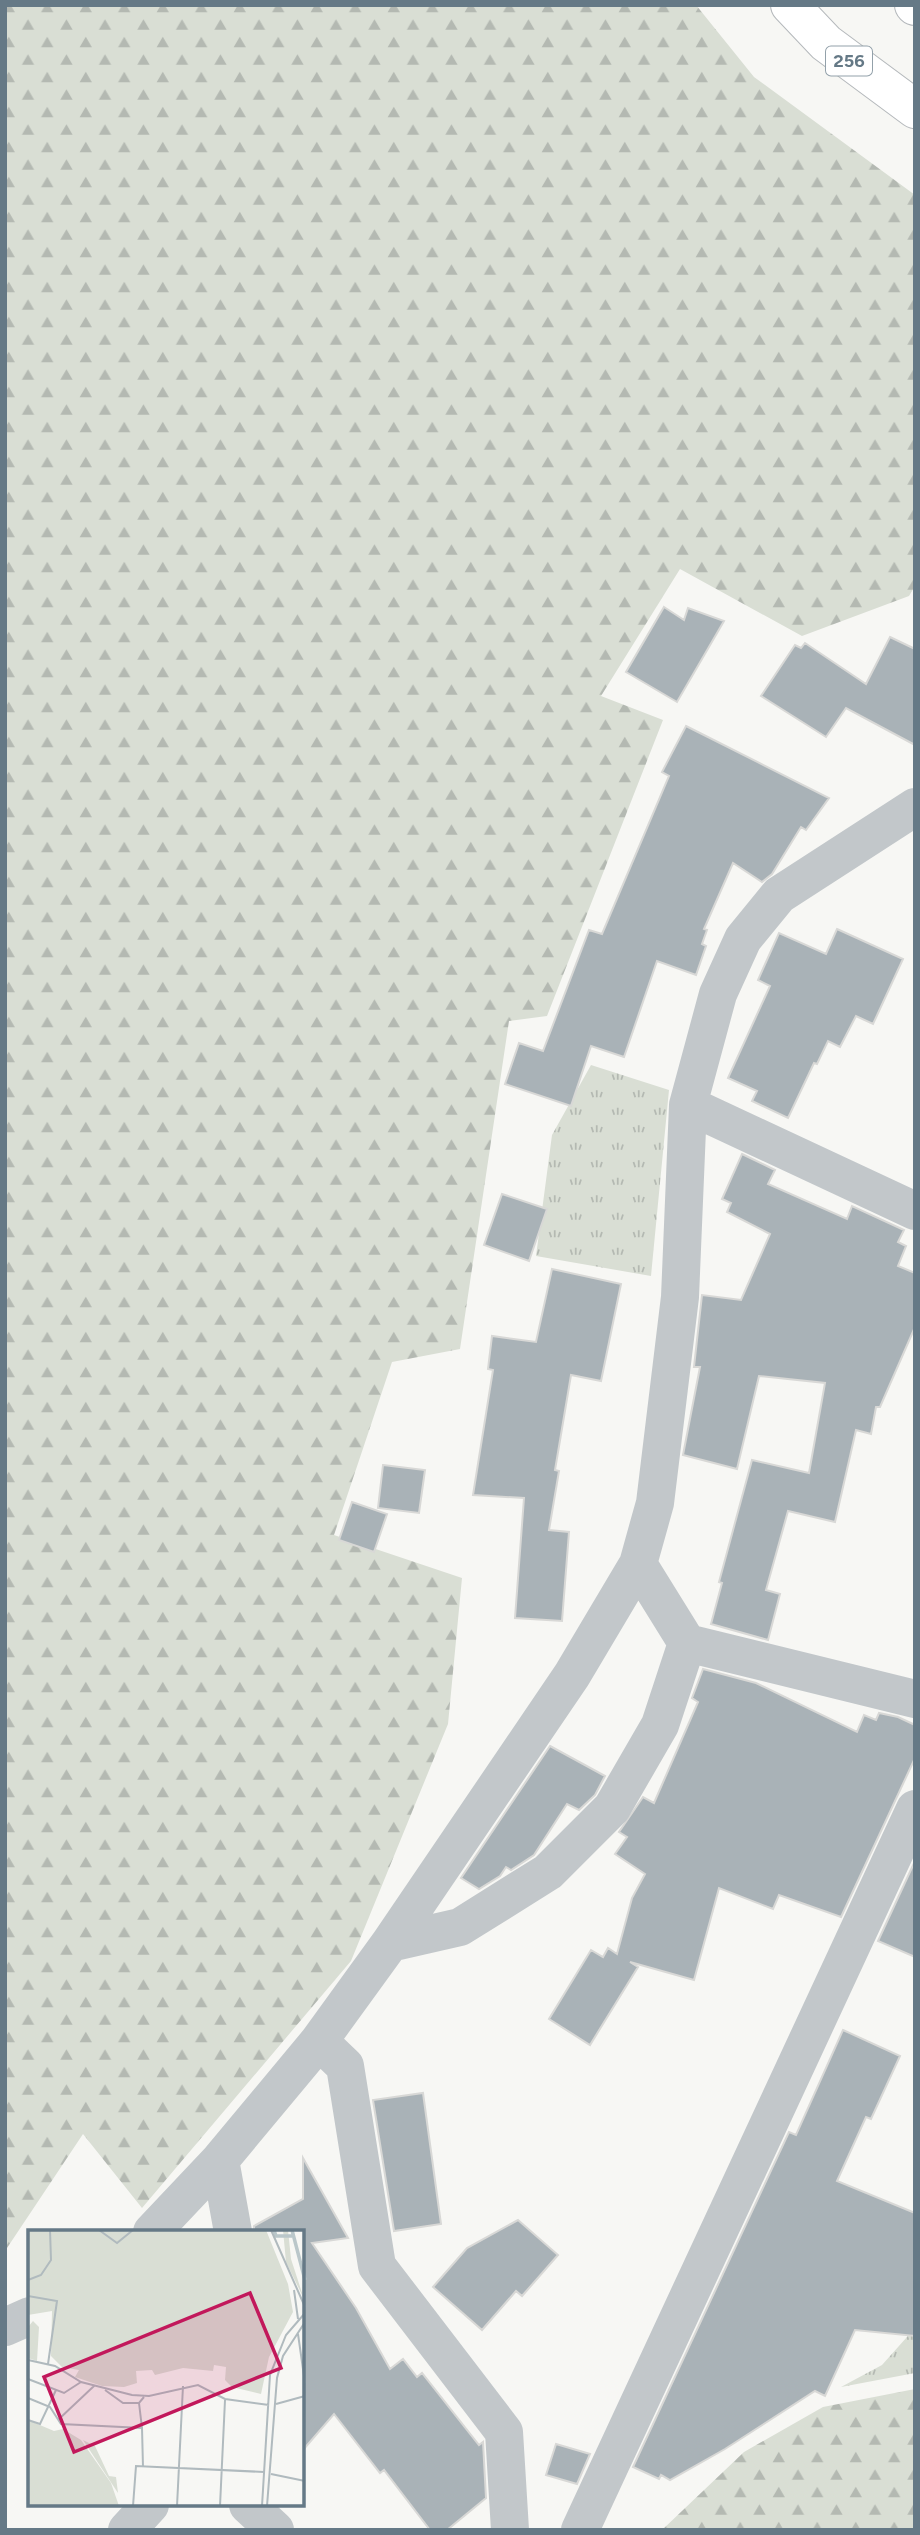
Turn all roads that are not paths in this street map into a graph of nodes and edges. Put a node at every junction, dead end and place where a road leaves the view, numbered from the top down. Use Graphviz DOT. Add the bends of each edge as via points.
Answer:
graph roads {
  1 [pos="790,5"];
  2 [pos="915,109"];
  3 [pos="915,807"];
  4 [pos="688,1105"];
  5 [pos="915,1211"];
  6 [pos="638,1564"];
  7 [pos="687,1643"];
  8 [pos="915,1699"];
  9 [pos="915,1809"];
  10 [pos="390,1943"];
  11 [pos="319,2041"];
  12 [pos="220,2161"];
  13 [pos="154,2230"];
  14 [pos="233,2230"];
  15 [pos="28,2317"];
  16 [pos="5,2328"];
  17 [pos="148,2507"];
  18 [pos="249,2507"];
  19 [pos="127,2530"];
  20 [pos="275,2530"];
  21 [pos="510,2530"];
  22 [pos="580,2530"];
  1 -- 2 [label="highway, 256" via="826,43"];
  3 -- 4 [label="street" via="779,895 743,939 718,994"];
  4 -- 5 [label="street"];
  4 -- 6 [label="street" via="680,1297 655,1503"];
  6 -- 7 [label="street"];
  6 -- 10 [label="street" via="572,1675"];
  7 -- 8 [label="street"];
  7 -- 10 [label="street" via="660,1725 612,1808 548,1872 460,1927"];
  9 -- 22 [label="street"];
  10 -- 11 [label="street"];
  11 -- 12 [label="street"];
  11 -- 21 [label="street" via="345,2066 377,2266 504,2432"];
  12 -- 13 [label="street"];
  12 -- 14 [label="street"];
  15 -- 16 [label="street"];
  17 -- 19 [label="street"];
  18 -- 20 [label="street"];
}
